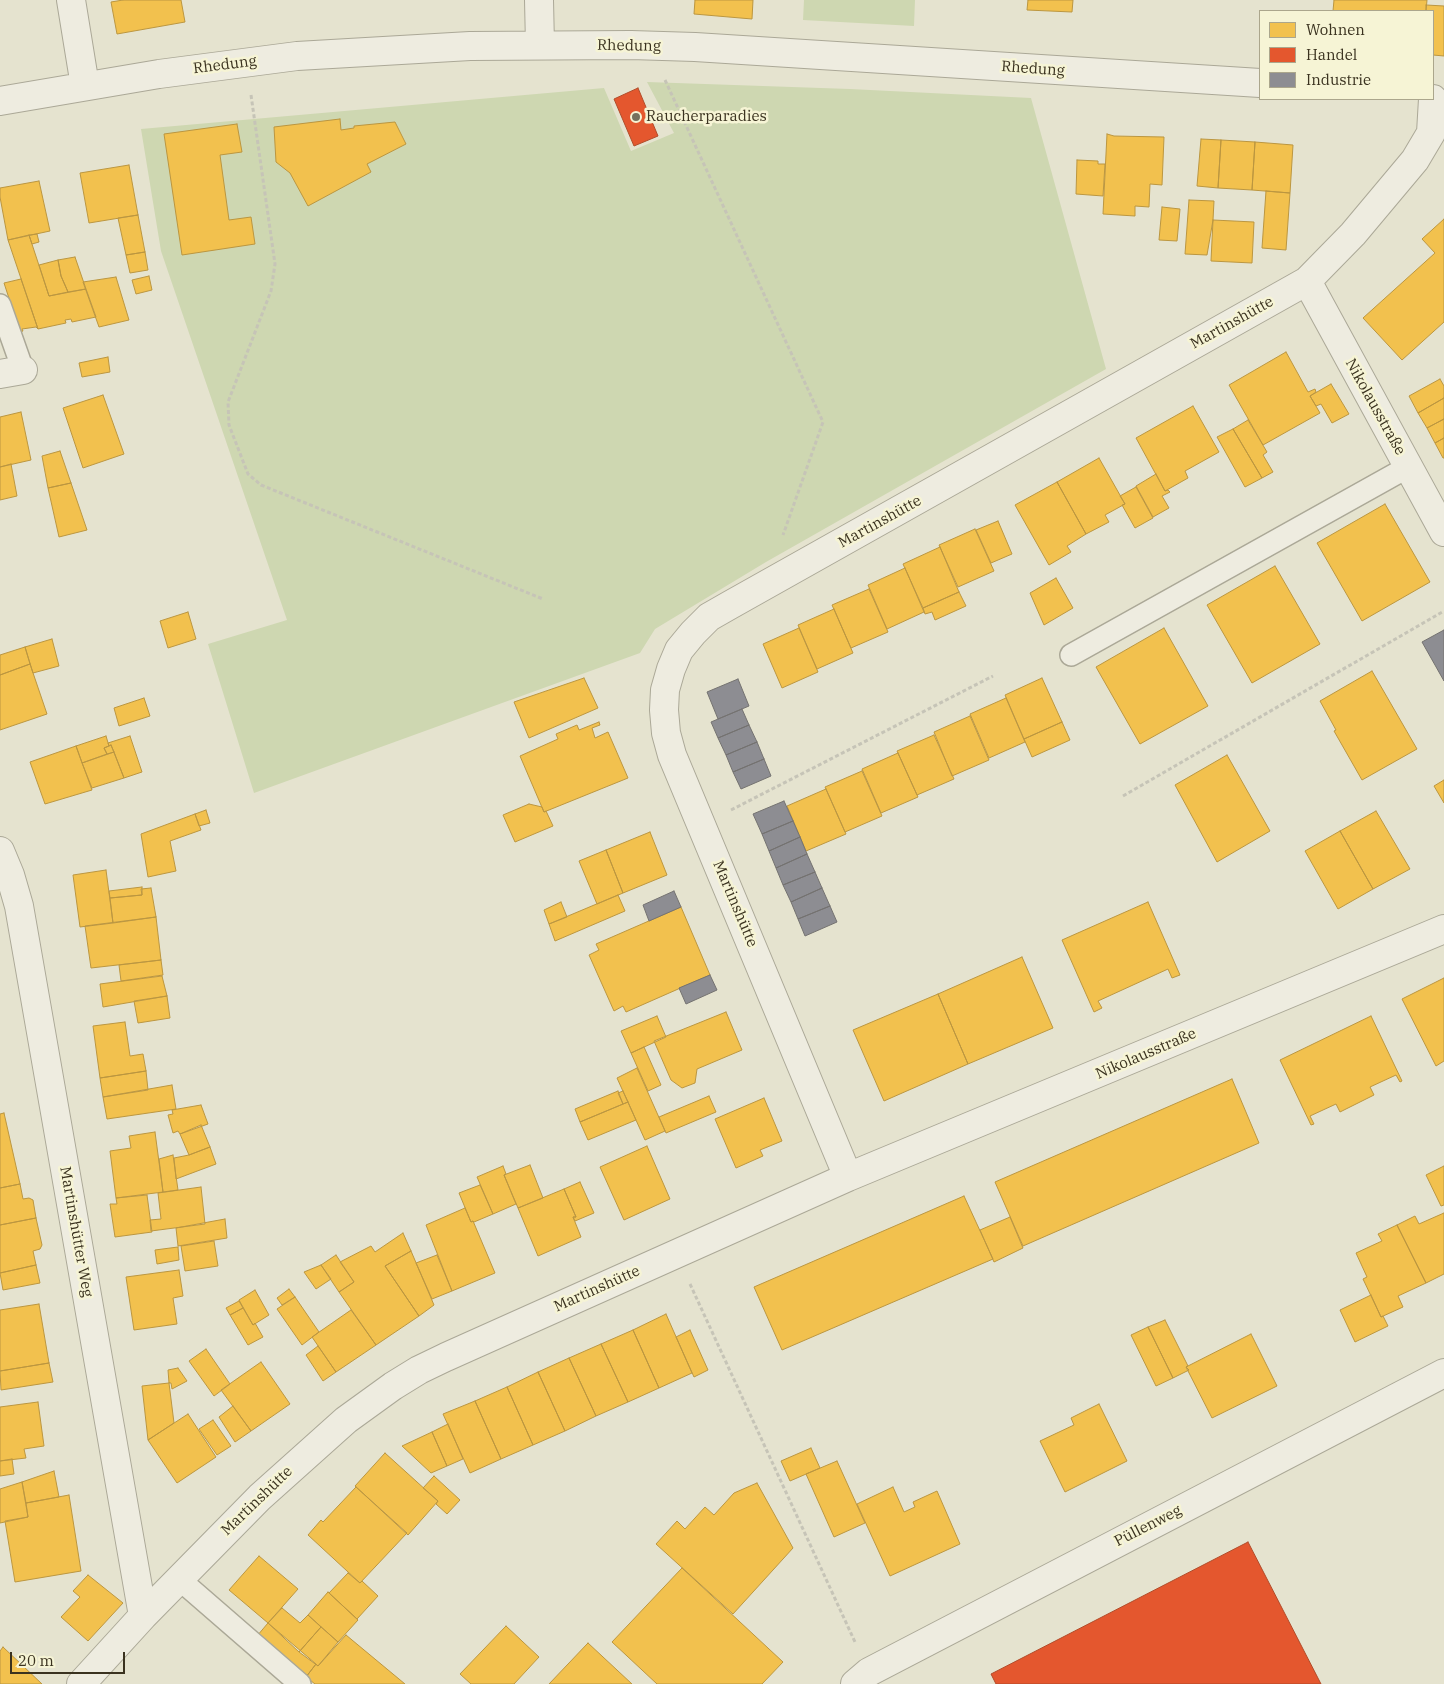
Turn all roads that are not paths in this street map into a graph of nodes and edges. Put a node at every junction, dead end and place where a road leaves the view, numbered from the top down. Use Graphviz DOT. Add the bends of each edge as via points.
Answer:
graph roads {
  1 [pos="70,0"];
  2 [pos="539,0"];
  3 [pos="540,45"];
  4 [pos="1259,83"];
  5 [pos="84,86"];
  6 [pos="1433,100"];
  7 [pos="0,101"];
  8 [pos="1306,282"];
  9 [pos="0,305"];
  10 [pos="11,372"];
  11 [pos="1408,467"];
  12 [pos="1444,532"];
  13 [pos="1071,655"];
  14 [pos="2,856"];
  15 [pos="1444,929"];
  16 [pos="848,1177"];
  17 [pos="1444,1374"];
  18 [pos="179,1579"];
  19 [pos="144,1616"];
  20 [pos="866,1680"];
  21 [pos="81,1684"];
  22 [pos="300,1684"];
  1 -- 5 [label="street"];
  2 -- 3 [label="street"];
  3 -- 4 [label="street, Rhedung" via="705,48"];
  3 -- 5 [label="street, Rhedung" via="297,56"];
  5 -- 7 [label="street, Rhedung"];
  6 -- 8 [label="street, Martinshütte" via="1431,133 1415,160 1353,234"];
  8 -- 11 [label="street, Nikolausstraße"];
  8 -- 16 [label="street, Martinshütte" via="709,618 679,650 665,690 666,733 672,755"];
  9 -- 10 [label="lane"];
  11 -- 12 [label="street, Nikolausstraße"];
  11 -- 13 [label="lane"];
  14 -- 19 [label="street, Martinshütter Weg" via="19,906"];
  15 -- 16 [label="street, Nikolausstraße"];
  16 -- 18 [label="street, Martinshütte" via="446,1357 393,1386 302,1458"];
  17 -- 20 [label="street, Püllenweg"];
  18 -- 19 [label="street, Martinshütte"];
  18 -- 22 [label="lane"];
  19 -- 21 [label="street, Martinshütte"];
}
